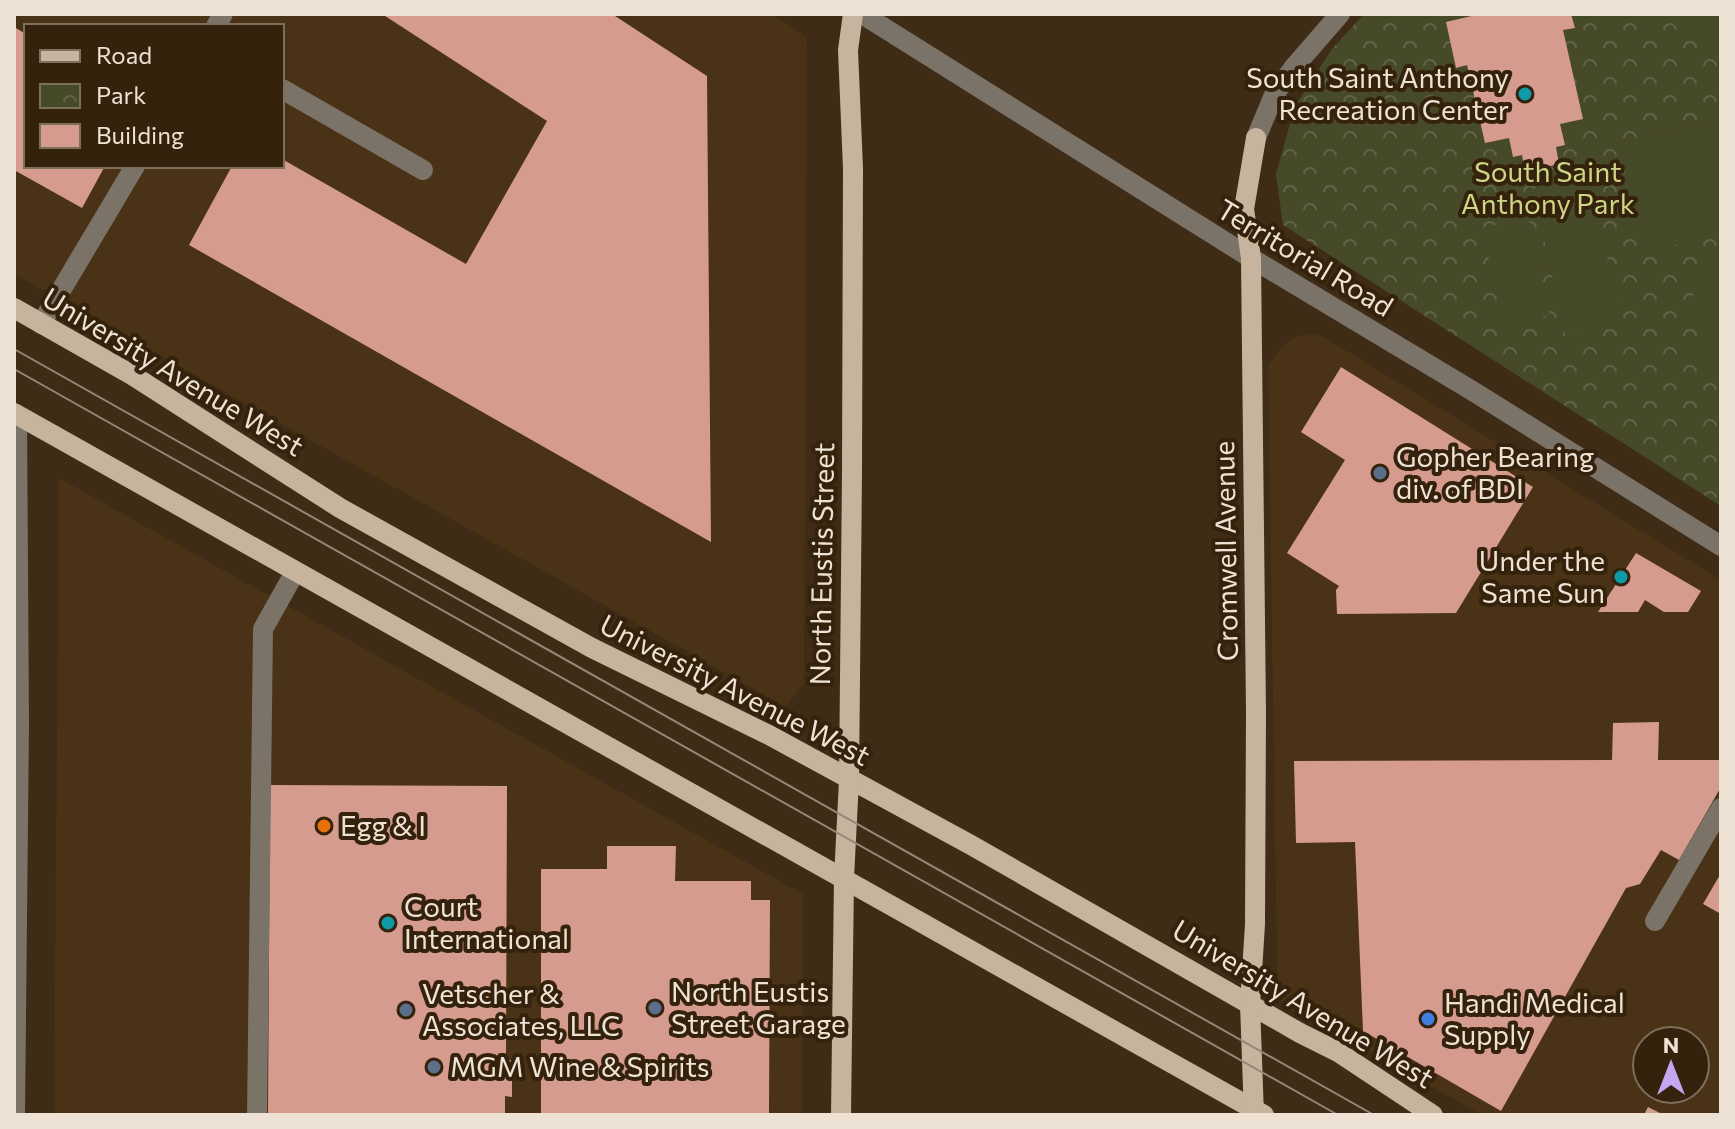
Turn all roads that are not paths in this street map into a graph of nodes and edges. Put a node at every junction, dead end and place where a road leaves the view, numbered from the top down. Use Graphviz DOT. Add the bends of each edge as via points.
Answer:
graph roads {
  1 [pos="853,14"];
  2 [pos="862,14"];
  3 [pos="1340,14"];
  4 [pos="284,90"];
  5 [pos="1256,138"];
  6 [pos="134,168"];
  7 [pos="423,170"];
  8 [pos="1251,258"];
  9 [pos="14,308"];
  10 [pos="41,324"];
  11 [pos="15,414"];
  12 [pos="1721,546"];
  13 [pos="295,572"];
  14 [pos="16,632"];
  15 [pos="849,780"];
  16 [pos="1721,808"];
  17 [pos="844,878"];
  18 [pos="1655,921"];
  19 [pos="1250,1004"];
  20 [pos="1257,1113"];
  21 [pos="15,1115"];
  22 [pos="257,1115"];
  23 [pos="841,1115"];
  24 [pos="1433,1115"];
  1 -- 15 [label="main road, North Eustis Street" via="848,50 853,169"];
  2 -- 8 [label="street, Territorial Road"];
  3 -- 5 [label="street, Cromwell Avenue" via="1274,95"];
  4 -- 7 [label="street"];
  5 -- 8 [label="main road, Cromwell Avenue" via="1244,209"];
  6 -- 10 [label="street"];
  8 -- 12 [label="street, Territorial Road"];
  8 -- 19 [label="main road, Cromwell Avenue" via="1256,713"];
  9 -- 10 [label="main road, University Avenue West"];
  10 -- 15 [label="main road, University Avenue West" via="132,375 340,508 592,648"];
  11 -- 13 [label="main road"];
  11 -- 14 [label="street"];
  13 -- 17 [label="main road"];
  13 -- 22 [label="street" via="263,629"];
  14 -- 21 [label="street"];
  15 -- 17 [label="main road, North Eustis Street"];
  15 -- 19 [label="main road, University Avenue West"];
  16 -- 18 [label="street"];
  17 -- 20 [label="main road"];
  17 -- 23 [label="main road, North Eustis Street"];
  19 -- 20 [label="main road, Cromwell Avenue"];
  19 -- 24 [label="main road, University Avenue West" via="1338,1052"];
}
